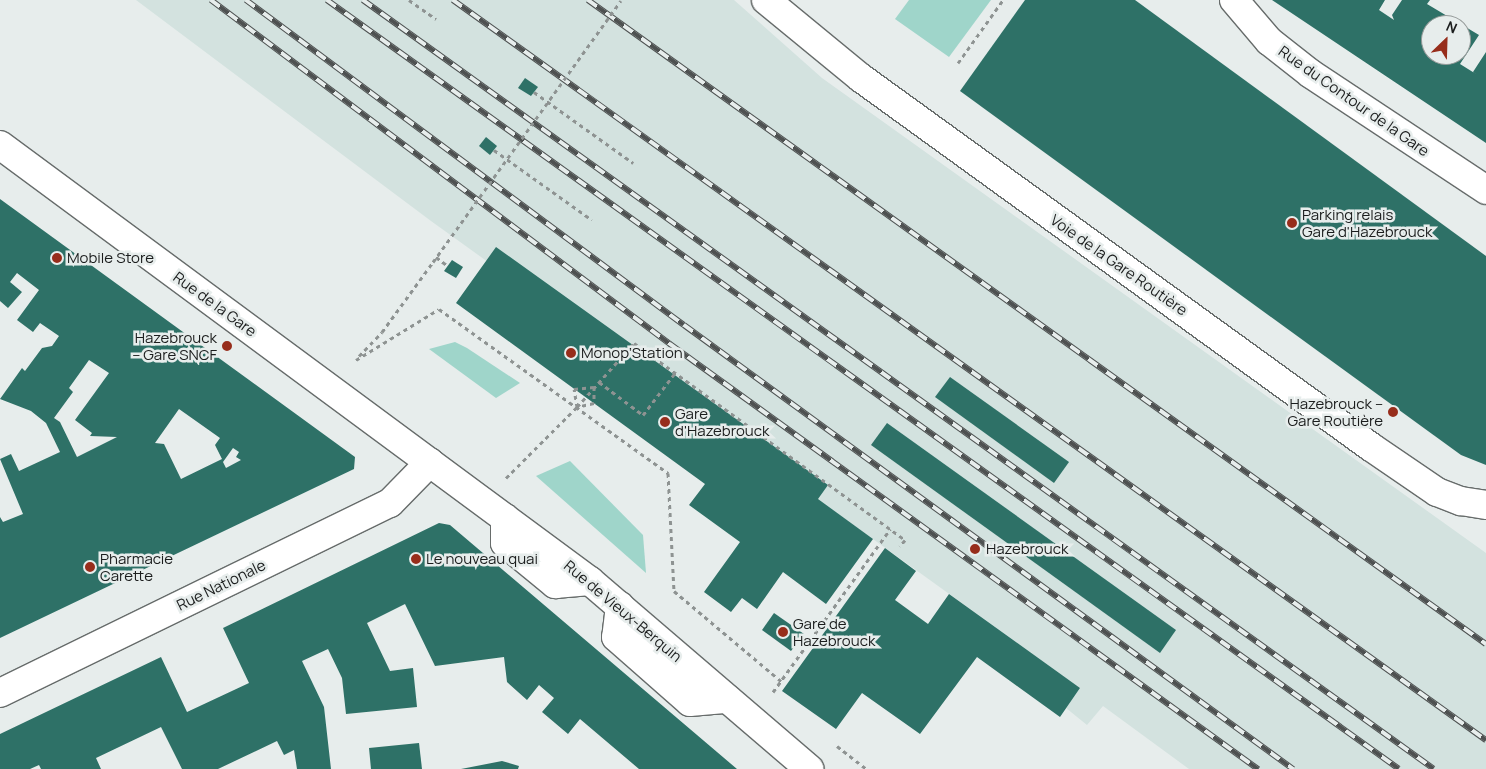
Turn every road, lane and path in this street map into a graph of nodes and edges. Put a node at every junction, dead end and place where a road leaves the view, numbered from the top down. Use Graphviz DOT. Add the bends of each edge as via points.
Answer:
graph roads {
  1 [pos="409,0"];
  2 [pos="621,0"];
  3 [pos="766,0"];
  4 [pos="1003,0"];
  5 [pos="1234,0"];
  6 [pos="436,19"];
  7 [pos="958,63"];
  8 [pos="534,92"];
  9 [pos="547,102"];
  10 [pos="0,146"];
  11 [pos="494,150"];
  12 [pos="506,160"];
  13 [pos="634,163"];
  14 [pos="1486,190"];
  15 [pos="592,220"];
  16 [pos="436,257"];
  17 [pos="448,266"];
  18 [pos="356,360"];
  19 [pos="675,373"];
  20 [pos="599,382"];
  21 [pos="329,387"];
  22 [pos="594,387"];
  23 [pos="578,407"];
  24 [pos="430,462"];
  25 [pos="504,480"];
  26 [pos="1486,505"];
  27 [pos="890,529"];
  28 [pos="900,546"];
  29 [pos="781,681"];
  30 [pos="0,693"];
  31 [pos="751,721"];
  32 [pos="809,769"];
  1 -- 6 [label="path"];
  2 -- 9 [label="path, bridge"];
  3 -- 26 [label="street, Voie de la Gare Routière" via="861,78 1386,457 1437,492 1461,501"];
  4 -- 7 [label="path"];
  5 -- 14 [label="street, Rue du Contour de la Gare" via="1269,41 1311,74"];
  8 -- 9 [label="path"];
  9 -- 12 [label="path, bridge"];
  9 -- 13 [label="path"];
  10 -- 21 [label="street, Rue de la Gare"];
  11 -- 12 [label="path"];
  12 -- 15 [label="path"];
  12 -- 16 [label="path, bridge"];
  16 -- 17 [label="path"];
  16 -- 18 [label="path" via="382,332"];
  18 -- 21 [label="path"];
  18 -- 23 [label="path" via="439,309"];
  19 -- 20 [label="path" via="634,343"];
  19 -- 20 [label="path" via="643,415"];
  19 -- 27 [label="path"];
  20 -- 22 [label="path"];
  21 -- 24 [label="street, Rue de la Gare"];
  22 -- 23 [label="path"];
  22 -- 23 [label="path" via="594,403"];
  22 -- 23 [label="path" via="574,389"];
  23 -- 25 [label="path"];
  23 -- 29 [label="path" via="668,473 674,591"];
  24 -- 30 [label="street, Rue Nationale" via="390,503"];
  24 -- 31 [label="street, Rue de Vieux-Berquin" via="590,581"];
  27 -- 28 [label="path" via="904,540"];
  27 -- 29 [label="path"];
  29 -- 31 [label="path"];
  31 -- 32 [label="street, Rue de Vieux-Berquin"];
}
